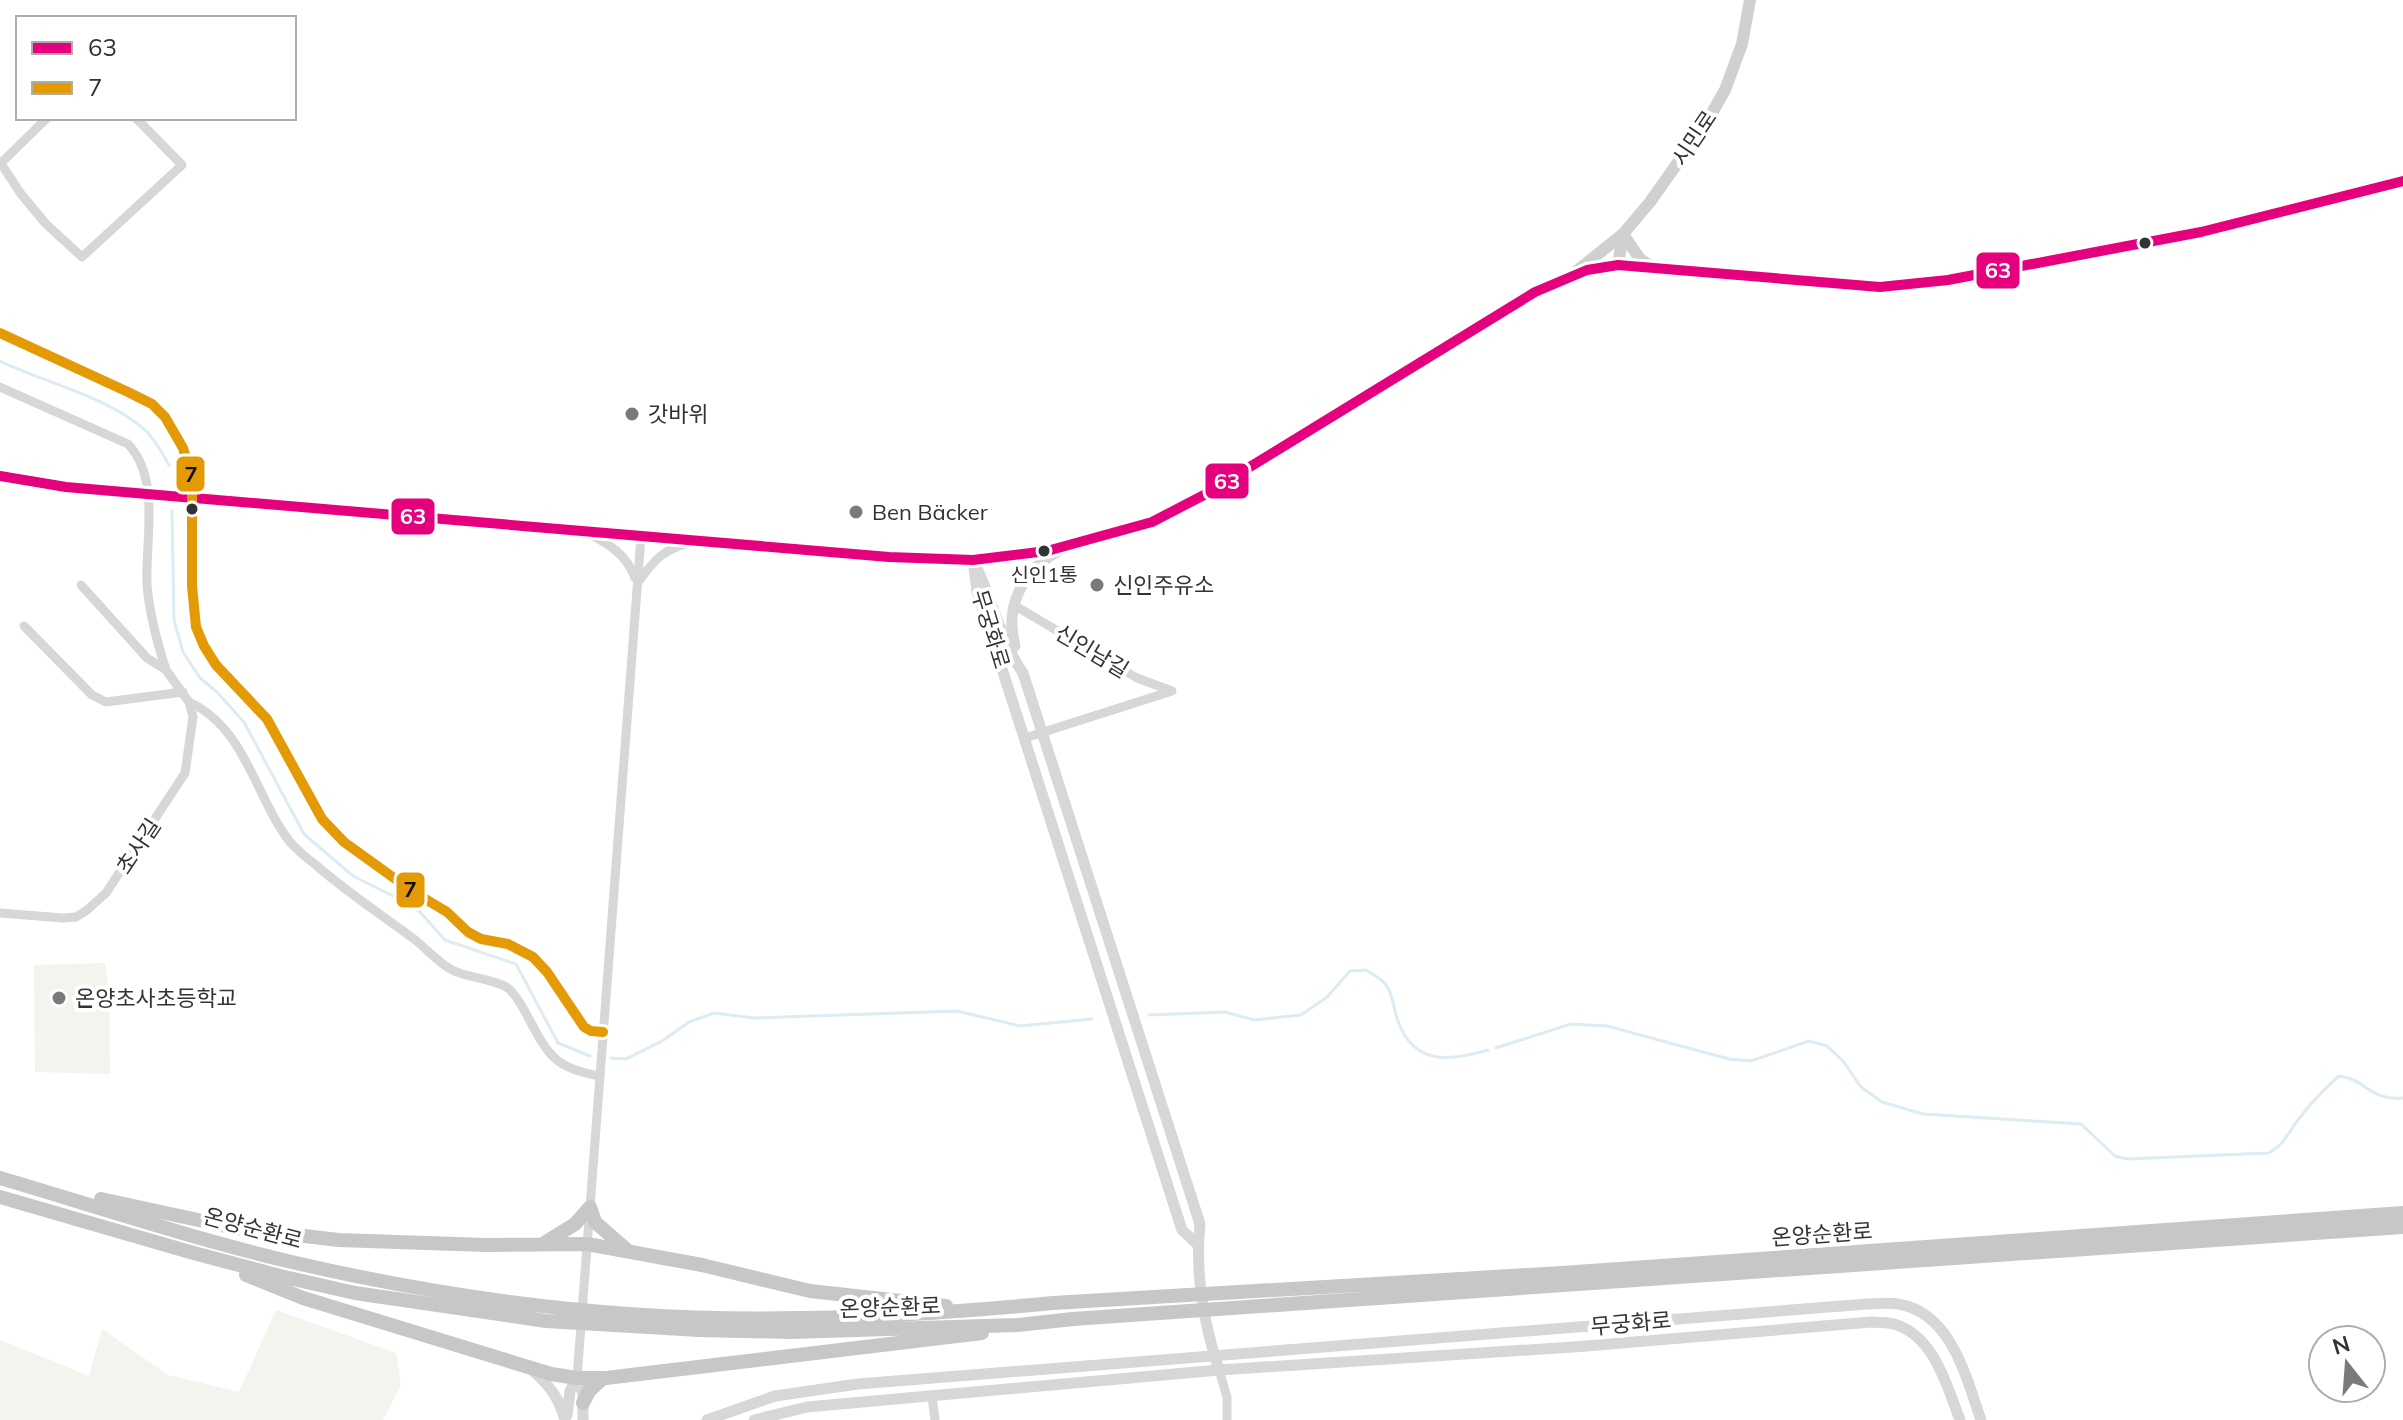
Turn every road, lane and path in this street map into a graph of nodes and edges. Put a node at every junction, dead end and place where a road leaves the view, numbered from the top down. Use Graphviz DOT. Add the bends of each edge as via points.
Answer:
graph roads {
  1 [pos="1750,0"];
  2 [pos="45,120"];
  3 [pos="138,120"];
  4 [pos="0,162"];
  5 [pos="2403,181"];
  6 [pos="1623,234"];
  7 [pos="1618,265"];
  8 [pos="1657,270"];
  9 [pos="1569,276"];
  10 [pos="0,333"];
  11 [pos="0,387"];
  12 [pos="0,476"];
  13 [pos="147,494"];
  14 [pos="191,498"];
  15 [pos="587,532"];
  16 [pos="641,537"];
  17 [pos="696,541"];
  18 [pos="1068,546"];
  19 [pos="973,560"];
  20 [pos="637,583"];
  21 [pos="81,585"];
  22 [pos="1014,605"];
  23 [pos="24,626"];
  24 [pos="166,670"];
  25 [pos="1023,673"];
  26 [pos="186,697"];
  27 [pos="1042,733"];
  28 [pos="1025,738"];
  29 [pos="0,913"];
  30 [pos="603,1032"];
  31 [pos="600,1076"];
  32 [pos="0,1178"];
  33 [pos="0,1197"];
  34 [pos="590,1207"];
  35 [pos="2403,1213"];
  36 [pos="2403,1227"];
  37 [pos="587,1244"];
  38 [pos="538,1245"];
  39 [pos="1198,1245"];
  40 [pos="190,1252"];
  41 [pos="630,1252"];
  42 [pos="970,1311"];
  43 [pos="611,1318"];
  44 [pos="1018,1325"];
  45 [pos="1214,1354"];
  46 [pos="529,1368"];
  47 [pos="1219,1370"];
  48 [pos="577,1378"];
  49 [pos="603,1378"];
  50 [pos="932,1396"];
  51 [pos="583,1403"];
  52 [pos="566,1420"];
  53 [pos="583,1420"];
  54 [pos="707,1420"];
  55 [pos="754,1420"];
  56 [pos="935,1420"];
  57 [pos="1227,1420"];
  58 [pos="1960,1420"];
  59 [pos="1981,1420"];
  1 -- 6 [label="main road, 시민로" via="1742,44 1725,90"];
  2 -- 4 [label="street"];
  3 -- 4 [label="street" via="182,165 82,257 46,224"];
  5 -- 8 [label="main road" via="2201,232 1948,280 1880,287"];
  6 -- 7 [label="main road"];
  6 -- 8 [label="main road" via="1640,259"];
  6 -- 9 [label="main road, 시민로"];
  7 -- 8 [label="main road"];
  7 -- 9 [label="main road"];
  9 -- 18 [label="main road" via="1204,495 1152,522"];
  10 -- 14 [label="street" via="152,404 183,448 192,478"];
  11 -- 13 [label="street" via="128,444 145,471"];
  12 -- 13 [label="main road"];
  13 -- 14 [label="main road"];
  13 -- 24 [label="street" via="147,586"];
  14 -- 15 [label="main road"];
  14 -- 30 [label="street" via="196,627 216,665 267,719 322,819 344,842 468,932 533,957 584,1027"];
  15 -- 16 [label="main road"];
  15 -- 20 [label="street" via="624,557"];
  16 -- 17 [label="main road"];
  16 -- 20 [label="street"];
  17 -- 19 [label="main road"];
  17 -- 20 [label="street" via="656,557"];
  18 -- 19 [label="main road"];
  18 -- 22 [label="street" via="1027,575"];
  19 -- 25 [label="street, 무궁화로"];
  19 -- 28 [label="street, 무궁화로" via="977,591"];
  20 -- 30 [label="street"];
  21 -- 24 [label="street" via="147,658"];
  22 -- 25 [label="street" via="1012,636"];
  22 -- 27 [label="street, 신인남길" via="1137,678 1172,691"];
  23 -- 26 [label="street" via="92,695 106,702"];
  24 -- 26 [label="street"];
  25 -- 27 [label="street, 무궁화로"];
  26 -- 29 [label="street, 초사길" via="193,717 185,773 106,893 76,917"];
  26 -- 31 [label="street" via="225,729 292,844 449,969 507,987 549,1052 572,1072"];
  27 -- 28 [label="street"];
  27 -- 39 [label="street, 무궁화로" via="1200,1224"];
  28 -- 39 [label="street, 무궁화로" via="1182,1230"];
  30 -- 31 [label="street"];
  31 -- 34 [label="street"];
  32 -- 38 [label="highway" via="235,1228 353,1241"];
  32 -- 43 [label="highway, 온양순환로" via="295,1263"];
  33 -- 40 [label="highway, 온양순환로"];
  34 -- 37 [label="street"];
  34 -- 38 [label="highway" via="575,1224"];
  34 -- 41 [label="highway" via="595,1222"];
  35 -- 42 [label="highway, 온양순환로"];
  36 -- 44 [label="highway, 온양순환로"];
  37 -- 38 [label="highway"];
  37 -- 41 [label="highway"];
  37 -- 48 [label="street"];
  39 -- 45 [label="street, 무궁화로"];
  40 -- 43 [label="highway, 온양순환로" via="355,1293 546,1321"];
  40 -- 46 [label="highway" via="303,1298"];
  41 -- 42 [label="highway" via="810,1291"];
  42 -- 43 [label="highway, 온양순환로" via="798,1319"];
  43 -- 44 [label="highway, 온양순환로" via="791,1332"];
  44 -- 49 [label="highway" via="962,1337"];
  45 -- 47 [label="street, 무궁화로"];
  45 -- 54 [label="street" via="817,1389 775,1396"];
  45 -- 59 [label="street, 무궁화로" via="1898,1304 1920,1311 1944,1331"];
  46 -- 48 [label="highway"];
  46 -- 52 [label="street" via="553,1391"];
  47 -- 50 [label="street"];
  47 -- 57 [label="street"];
  47 -- 58 [label="street, 무궁화로" via="1871,1322 1897,1325 1923,1344"];
  48 -- 49 [label="highway"];
  48 -- 51 [label="street"];
  48 -- 52 [label="street"];
  49 -- 51 [label="highway"];
  50 -- 55 [label="street" via="807,1407"];
  50 -- 56 [label="street"];
  51 -- 53 [label="street"];
}
